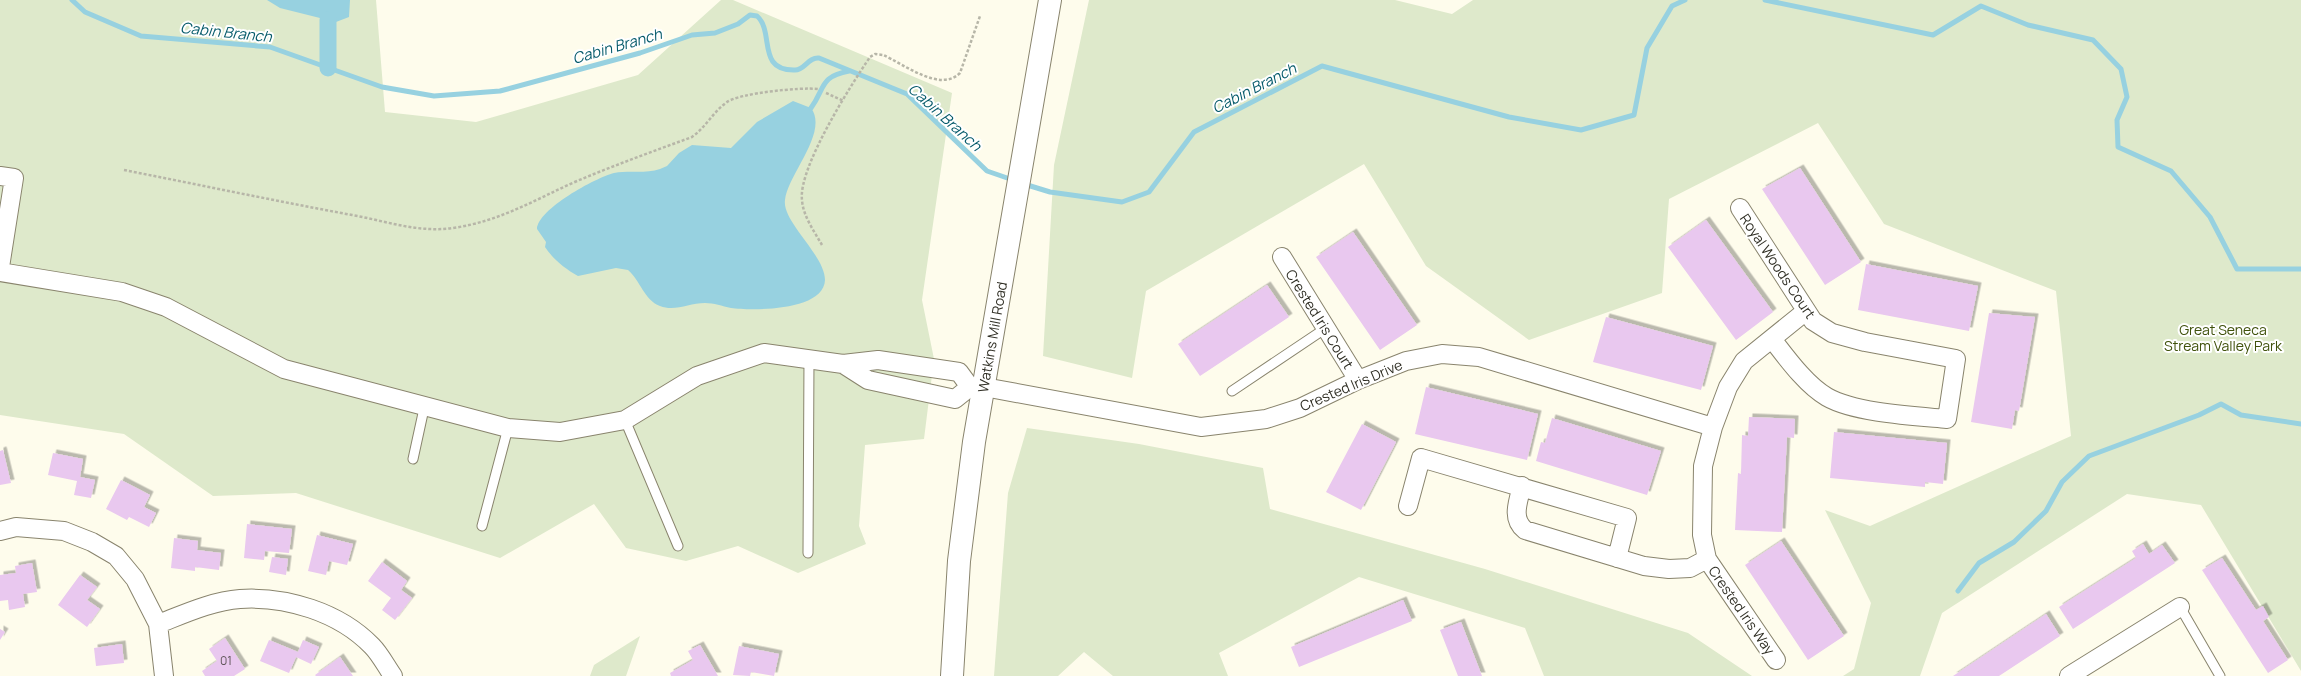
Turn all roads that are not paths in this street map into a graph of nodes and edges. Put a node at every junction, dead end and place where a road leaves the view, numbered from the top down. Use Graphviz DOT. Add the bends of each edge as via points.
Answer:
graph roads {
  1 [pos="1050,0"];
  2 [pos="0,176"];
  3 [pos="1740,208"];
  4 [pos="1282,257"];
  5 [pos="0,267"];
  6 [pos="0,272"];
  7 [pos="1806,311"];
  8 [pos="1326,328"];
  9 [pos="1772,339"];
  10 [pos="809,358"];
  11 [pos="842,364"];
  12 [pos="1358,380"];
  13 [pos="977,387"];
  14 [pos="1232,391"];
  15 [pos="425,404"];
  16 [pos="625,420"];
  17 [pos="1713,427"];
  18 [pos="508,428"];
  19 [pos="413,459"];
  20 [pos="1522,486"];
  21 [pos="1408,506"];
  22 [pos="482,526"];
  23 [pos="0,531"];
  24 [pos="678,546"];
  25 [pos="808,553"];
  26 [pos="1617,558"];
  27 [pos="1708,559"];
  28 [pos="2180,608"];
  29 [pos="158,624"];
  30 [pos="1776,660"];
  31 [pos="164,676"];
  32 [pos="393,676"];
  33 [pos="952,676"];
  34 [pos="2069,676"];
  35 [pos="2220,676"];
  1 -- 13 [label="street, Watkins Mill Road" via="1011,224"];
  2 -- 5 [label="street" via="14,178"];
  3 -- 7 [label="street, Royal Woods Court"];
  4 -- 8 [label="street, Crested Iris Court"];
  6 -- 15 [label="street" via="122,292 166,307 284,369"];
  7 -- 9 [label="street, Crested Iris Way"];
  7 -- 9 [label="street, Royal Woods Court" via="1813,321 1832,333 1865,342 1956,359 1947,418 1855,407 1827,397 1794,368"];
  8 -- 12 [label="street, Crested Iris Court"];
  8 -- 14 [label="lane"];
  9 -- 17 [label="street, Crested Iris Way" via="1744,361 1728,387"];
  10 -- 11 [label="street"];
  10 -- 16 [label="street" via="764,353 756,355 697,376"];
  10 -- 25 [label="lane"];
  11 -- 13 [label="street" via="878,360 959,372"];
  11 -- 13 [label="street" via="868,380 955,399"];
  12 -- 13 [label="street, Crested Iris Drive" via="1300,408 1266,419 1201,427"];
  12 -- 17 [label="street, Crested Iris Drive" via="1406,361 1442,354 1462,354"];
  13 -- 33 [label="street, Watkins Mill Road" via="963,522"];
  15 -- 18 [label="street"];
  15 -- 19 [label="lane"];
  16 -- 18 [label="street" via="560,432"];
  16 -- 24 [label="lane"];
  17 -- 27 [label="street, Crested Iris Way" via="1703,466 1702,535"];
  18 -- 22 [label="lane"];
  20 -- 21 [label="street" via="1421,458"];
  20 -- 26 [label="street" via="1516,517 1519,525"];
  20 -- 26 [label="street" via="1627,518"];
  23 -- 29 [label="street" via="16,527 64,531 116,556 135,579"];
  26 -- 27 [label="street" via="1644,566 1670,569 1690,568"];
  27 -- 30 [label="street, Crested Iris Way"];
  28 -- 34 [label="street"];
  28 -- 35 [label="lane"];
  29 -- 31 [label="street"];
  29 -- 32 [label="street" via="200,608 239,599 274,600 307,607 346,625 372,646"];
}
